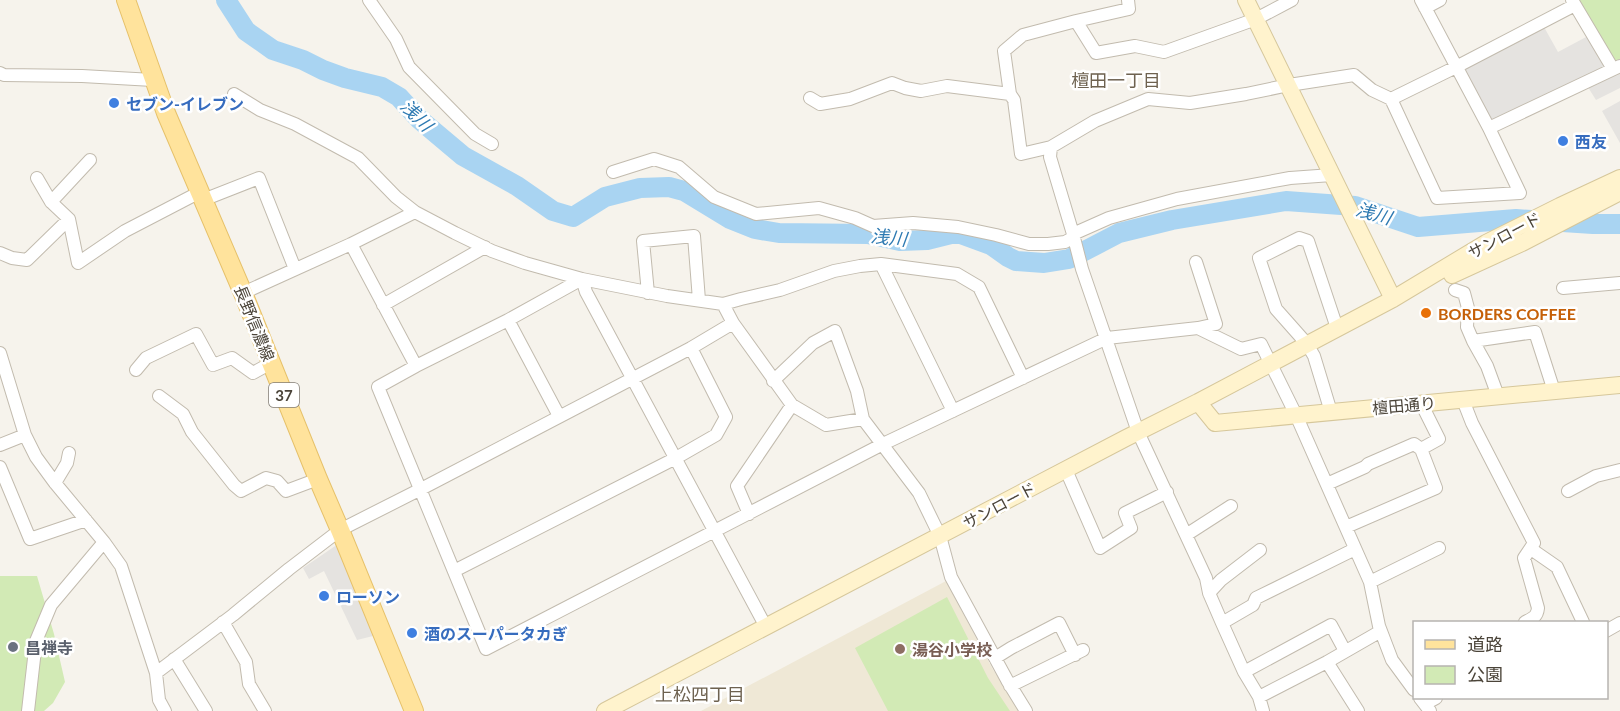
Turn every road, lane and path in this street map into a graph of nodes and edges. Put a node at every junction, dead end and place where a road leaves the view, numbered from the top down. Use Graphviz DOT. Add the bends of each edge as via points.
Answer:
graph roads {
  1 [pos="126,0"];
  2 [pos="369,0"];
  3 [pos="1128,0"];
  4 [pos="1246,0"];
  5 [pos="1292,0"];
  6 [pos="1440,0"];
  7 [pos="1574,2"];
  8 [pos="1423,4"];
  9 [pos="1256,20"];
  10 [pos="1076,21"];
  11 [pos="1456,67"];
  12 [pos="1616,68"];
  13 [pos="1,76"];
  14 [pos="153,80"];
  15 [pos="1289,85"];
  16 [pos="234,94"];
  17 [pos="1010,94"];
  18 [pos="810,98"];
  19 [pos="1391,99"];
  20 [pos="1489,128"];
  21 [pos="492,144"];
  22 [pos="1051,147"];
  23 [pos="90,160"];
  24 [pos="613,172"];
  25 [pos="38,178"];
  26 [pos="1334,178"];
  27 [pos="1620,178"];
  28 [pos="1620,192"];
  29 [pos="201,196"];
  30 [pos="51,202"];
  31 [pos="416,212"];
  32 [pos="69,219"];
  33 [pos="1074,237"];
  34 [pos="351,244"];
  35 [pos="485,247"];
  36 [pos="0,253"];
  37 [pos="1196,262"];
  38 [pos="881,264"];
  39 [pos="295,269"];
  40 [pos="582,279"];
  41 [pos="1620,283"];
  42 [pos="1563,288"];
  43 [pos="1455,290"];
  44 [pos="243,293"];
  45 [pos="648,293"];
  46 [pos="1393,299"];
  47 [pos="699,300"];
  48 [pos="383,304"];
  49 [pos="723,304"];
  50 [pos="508,320"];
  51 [pos="733,323"];
  52 [pos="1198,328"];
  53 [pos="1337,328"];
  54 [pos="1107,338"];
  55 [pos="1473,341"];
  56 [pos="1307,344"];
  57 [pos="691,348"];
  58 [pos="0,353"];
  59 [pos="271,363"];
  60 [pos="1272,363"];
  61 [pos="416,366"];
  62 [pos="136,370"];
  63 [pos="632,378"];
  64 [pos="1023,378"];
  65 [pos="773,381"];
  66 [pos="1620,385"];
  67 [pos="1554,391"];
  68 [pos="159,396"];
  69 [pos="1498,396"];
  70 [pos="1463,400"];
  71 [pos="1198,402"];
  72 [pos="1421,403"];
  73 [pos="792,405"];
  74 [pos="953,411"];
  75 [pos="1331,412"];
  76 [pos="1296,415"];
  77 [pos="559,416"];
  78 [pos="863,418"];
  79 [pos="1138,432"];
  80 [pos="25,435"];
  81 [pos="883,444"];
  82 [pos="0,445"];
  83 [pos="1421,449"];
  84 [pos="69,453"];
  85 [pos="676,458"];
  86 [pos="0,466"];
  87 [pos="1066,470"];
  88 [pos="1620,471"];
  89 [pos="318,479"];
  90 [pos="56,483"];
  91 [pos="1327,484"];
  92 [pos="421,489"];
  93 [pos="1568,491"];
  94 [pos="1167,492"];
  95 [pos="1231,506"];
  96 [pos="749,514"];
  97 [pos="86,520"];
  98 [pos="1346,527"];
  99 [pos="340,530"];
  100 [pos="716,531"];
  101 [pos="1186,535"];
  102 [pos="940,536"];
  103 [pos="105,542"];
  104 [pos="1439,548"];
  105 [pos="1355,549"];
  106 [pos="1531,549"];
  107 [pos="1260,550"];
  108 [pos="454,571"];
  109 [pos="1370,582"];
  110 [pos="1209,593"];
  111 [pos="1527,621"];
  112 [pos="1583,621"];
  113 [pos="223,622"];
  114 [pos="1222,623"];
  115 [pos="766,627"];
  116 [pos="1381,631"];
  117 [pos="1345,651"];
  118 [pos="995,658"];
  119 [pos="174,659"];
  120 [pos="1327,662"];
  121 [pos="1244,672"];
  122 [pos="156,673"];
  123 [pos="1010,686"];
  124 [pos="1413,689"];
  125 [pos="1259,697"];
  126 [pos="28,711"];
  127 [pos="165,711"];
  128 [pos="206,711"];
  129 [pos="265,711"];
  130 [pos="414,711"];
  131 [pos="605,711"];
  132 [pos="1026,711"];
  133 [pos="1263,711"];
  134 [pos="1358,711"];
  1 -- 14 [label="main road, 長野信濃線 / 37"];
  2 -- 21 [label="street" via="396,39 409,67 475,134"];
  3 -- 10 [label="street" via="1129,9"];
  4 -- 9 [label="street"];
  5 -- 9 [label="street"];
  6 -- 8 [label="street"];
  7 -- 11 [label="street"];
  7 -- 12 [label="street"];
  8 -- 11 [label="street"];
  9 -- 10 [label="street" via="1164,52 1135,46 1096,53"];
  9 -- 15 [label="street"];
  10 -- 17 [label="street" via="1023,35 1004,51"];
  11 -- 19 [label="street"];
  11 -- 20 [label="street"];
  12 -- 20 [label="street"];
  13 -- 14 [label="street"];
  14 -- 29 [label="main road, 長野信濃線 / 37"];
  15 -- 19 [label="street" via="1354,75"];
  15 -- 22 [label="street" via="1190,103 1148,99 1095,121"];
  15 -- 26 [label="street"];
  16 -- 31 [label="street" via="358,158"];
  17 -- 18 [label="street" via="947,86 921,91 892,83 850,99 820,104"];
  17 -- 22 [label="street" via="1021,154"];
  19 -- 20 [label="street" via="1437,198 1521,193"];
  22 -- 33 [label="street" via="1050,157"];
  23 -- 30 [label="street"];
  24 -- 33 [label="street" via="654,159 679,167 714,197 756,214 819,208 873,226 913,223 958,227 1029,244 1065,242"];
  25 -- 30 [label="street"];
  26 -- 33 [label="street" via="1290,178 1177,199 1109,218"];
  26 -- 46 [label="street"];
  27 -- 46 [label="street, サンロード" via="1486,243"];
  28 -- 46 [label="street, サンロード" via="1524,242"];
  29 -- 32 [label="street" via="125,231 78,262"];
  29 -- 39 [label="street" via="259,178"];
  29 -- 44 [label="main road, 長野信濃線 / 37"];
  30 -- 32 [label="street"];
  31 -- 34 [label="street"];
  31 -- 35 [label="street"];
  32 -- 36 [label="street" via="27,260"];
  33 -- 54 [label="street"];
  34 -- 39 [label="street"];
  34 -- 48 [label="street"];
  35 -- 40 [label="street"];
  35 -- 48 [label="street"];
  37 -- 52 [label="street" via="1216,324"];
  38 -- 49 [label="street" via="834,272"];
  38 -- 64 [label="street" via="957,274 979,287"];
  38 -- 74 [label="street"];
  39 -- 44 [label="street"];
  40 -- 45 [label="street"];
  40 -- 50 [label="street"];
  40 -- 63 [label="street"];
  41 -- 42 [label="street"];
  43 -- 55 [label="street" via="1464,293 1467,327"];
  44 -- 59 [label="main road, 長野信濃線 / 37"];
  45 -- 47 [label="street"];
  45 -- 47 [label="street" via="643,241 694,236"];
  46 -- 53 [label="street, サンロード"];
  47 -- 49 [label="street"];
  48 -- 61 [label="street"];
  49 -- 51 [label="street"];
  50 -- 61 [label="street"];
  50 -- 77 [label="street"];
  51 -- 57 [label="street"];
  51 -- 65 [label="street"];
  52 -- 54 [label="street"];
  52 -- 60 [label="street" via="1241,349 1261,344"];
  53 -- 56 [label="street, サンロード"];
  53 -- 56 [label="street" via="1308,241 1299,238 1259,258 1276,309"];
  54 -- 64 [label="street"];
  54 -- 79 [label="street"];
  55 -- 67 [label="street" via="1535,332"];
  55 -- 69 [label="street"];
  56 -- 60 [label="street, サンロード"];
  56 -- 75 [label="street"];
  57 -- 63 [label="street"];
  57 -- 85 [label="street" via="726,417 716,435"];
  58 -- 80 [label="street"];
  59 -- 62 [label="street" via="253,373 232,358 213,365 196,334 146,358"];
  59 -- 89 [label="main road, 長野信濃線 / 37"];
  60 -- 71 [label="street, サンロード"];
  60 -- 76 [label="street"];
  61 -- 92 [label="street" via="378,387"];
  63 -- 77 [label="street"];
  63 -- 85 [label="street"];
  64 -- 74 [label="street"];
  65 -- 73 [label="street"];
  65 -- 78 [label="street" via="813,343 836,331"];
  66 -- 67 [label="street, 檀田通り"];
  67 -- 69 [label="street, 檀田通り"];
  68 -- 89 [label="street" via="183,414 192,432 241,491 266,478 277,481 286,491"];
  69 -- 70 [label="street, 檀田通り"];
  70 -- 72 [label="street, 檀田通り"];
  70 -- 106 [label="street" via="1534,543"];
  71 -- 76 [label="street, 檀田通り" via="1215,423"];
  71 -- 79 [label="street, サンロード"];
  72 -- 75 [label="street, 檀田通り"];
  72 -- 83 [label="street" via="1439,439"];
  73 -- 78 [label="street" via="826,425"];
  73 -- 96 [label="street" via="737,486"];
  74 -- 81 [label="street"];
  75 -- 76 [label="street, 檀田通り"];
  76 -- 91 [label="street"];
  77 -- 92 [label="street"];
  78 -- 81 [label="street"];
  79 -- 87 [label="street, サンロード"];
  79 -- 94 [label="street"];
  80 -- 82 [label="street"];
  80 -- 90 [label="street"];
  81 -- 96 [label="street"];
  81 -- 102 [label="street" via="919,493"];
  83 -- 91 [label="street" via="1414,444"];
  83 -- 98 [label="street" via="1436,488"];
  84 -- 90 [label="street"];
  85 -- 100 [label="street"];
  85 -- 108 [label="street"];
  86 -- 97 [label="street" via="30,539"];
  87 -- 94 [label="street" via="1100,548 1131,528 1125,513"];
  87 -- 102 [label="street, サンロード"];
  88 -- 93 [label="street" via="1596,476"];
  89 -- 99 [label="main road, 長野信濃線 / 37"];
  90 -- 97 [label="street"];
  91 -- 98 [label="street"];
  92 -- 99 [label="street"];
  92 -- 108 [label="street"];
  94 -- 101 [label="street"];
  95 -- 101 [label="street"];
  96 -- 100 [label="street"];
  97 -- 103 [label="street"];
  98 -- 105 [label="street"];
  99 -- 113 [label="street"];
  99 -- 130 [label="main road, 長野信濃線 / 37"];
  100 -- 108 [label="street" via="486,649"];
  100 -- 115 [label="street"];
  101 -- 110 [label="street"];
  102 -- 115 [label="street, サンロード"];
  102 -- 118 [label="street" via="951,577"];
  103 -- 122 [label="street" via="121,566"];
  103 -- 126 [label="street" via="51,605 36,641"];
  104 -- 109 [label="street"];
  105 -- 109 [label="street"];
  105 -- 114 [label="street" via="1257,598 1253,605"];
  106 -- 111 [label="street" via="1524,558 1538,608 1535,617"];
  106 -- 112 [label="street" via="1557,567"];
  107 -- 110 [label="street"];
  109 -- 116 [label="street"];
  110 -- 114 [label="street"];
  113 -- 119 [label="street"];
  113 -- 129 [label="street" via="246,662 249,684"];
  114 -- 121 [label="street"];
  115 -- 131 [label="street, サンロード"];
  116 -- 117 [label="street"];
  116 -- 124 [label="street" via="1392,660"];
  117 -- 120 [label="street"];
  117 -- 121 [label="street" via="1331,625"];
  118 -- 123 [label="street"];
  118 -- 123 [label="street" via="1059,623 1079,653"];
  119 -- 122 [label="street"];
  119 -- 128 [label="street"];
  120 -- 125 [label="street"];
  120 -- 134 [label="street"];
  121 -- 125 [label="street"];
  122 -- 127 [label="street" via="159,700"];
  123 -- 132 [label="street"];
  125 -- 133 [label="street"];
}
